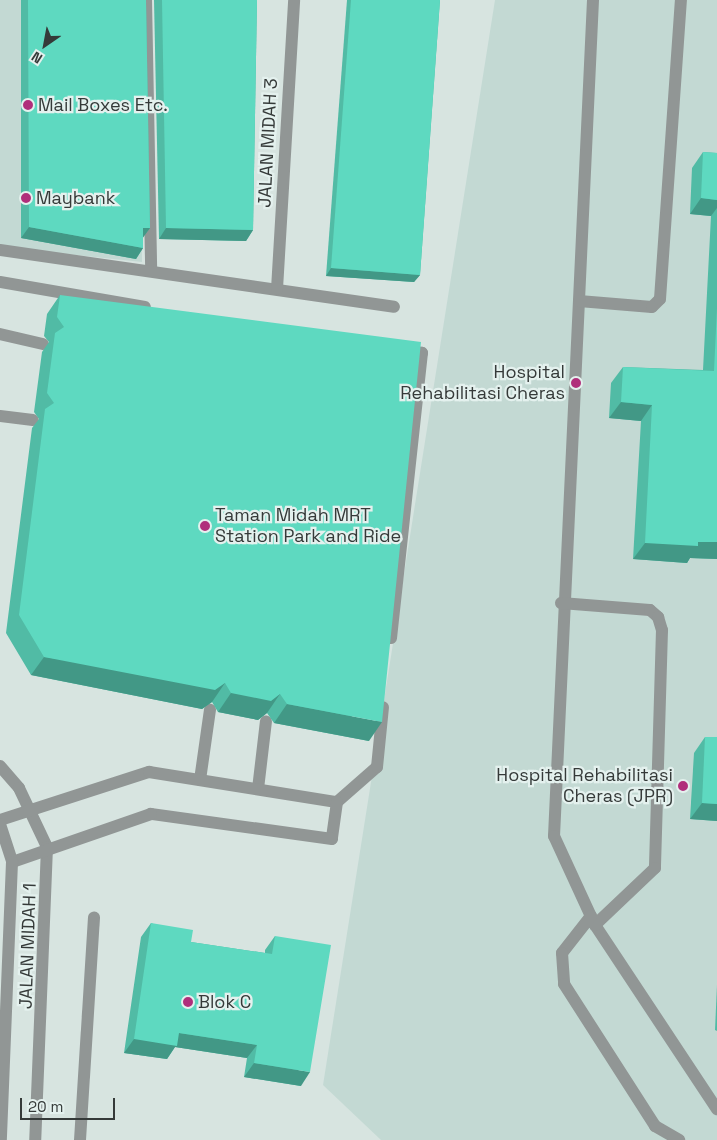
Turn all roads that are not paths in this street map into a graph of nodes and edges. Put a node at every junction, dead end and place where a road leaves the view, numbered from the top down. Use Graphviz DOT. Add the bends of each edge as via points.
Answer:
graph roads {
  1 [pos="146,0"];
  2 [pos="294,0"];
  3 [pos="593,0"];
  4 [pos="681,0"];
  5 [pos="0,250"];
  6 [pos="151,270"];
  7 [pos="0,282"];
  8 [pos="277,289"];
  9 [pos="579,301"];
  10 [pos="394,307"];
  11 [pos="157,308"];
  12 [pos="0,334"];
  13 [pos="43,344"];
  14 [pos="392,348"];
  15 [pos="0,416"];
  16 [pos="33,420"];
  17 [pos="561,603"];
  18 [pos="390,649"];
  19 [pos="385,688"];
  20 [pos="210,710"];
  21 [pos="266,721"];
  22 [pos="0,766"];
  23 [pos="200,780"];
  24 [pos="258,789"];
  25 [pos="337,802"];
  26 [pos="31,812"];
  27 [pos="0,820"];
  28 [pos="0,824"];
  29 [pos="47,848"];
  30 [pos="12,862"];
  31 [pos="94,918"];
  32 [pos="593,920"];
  33 [pos="717,1109"];
  34 [pos="1,1140"];
  35 [pos="35,1140"];
  36 [pos="80,1140"];
  37 [pos="678,1140"];
  1 -- 6 [label="street"];
  2 -- 8 [label="street, JALAN MIDAH 3"];
  3 -- 9 [label="street"];
  4 -- 9 [label="street" via="660,299 652,307"];
  5 -- 6 [label="street"];
  6 -- 8 [label="street"];
  7 -- 11 [label="street"];
  8 -- 10 [label="street"];
  9 -- 17 [label="street"];
  12 -- 13 [label="street"];
  14 -- 18 [label="street" via="422,353"];
  15 -- 16 [label="street"];
  17 -- 32 [label="street" via="554,836"];
  17 -- 32 [label="street" via="650,610 658,617 662,630 655,868"];
  19 -- 25 [label="street" via="377,767"];
  20 -- 23 [label="street"];
  21 -- 24 [label="street"];
  22 -- 26 [label="street, JALAN MIDAH 1" via="19,788"];
  23 -- 24 [label="street"];
  23 -- 26 [label="street" via="149,772"];
  24 -- 25 [label="street"];
  25 -- 29 [label="street" via="332,840 151,814"];
  26 -- 27 [label="street"];
  26 -- 29 [label="street, JALAN MIDAH 1"];
  28 -- 30 [label="street, JALAN MIDAH 1"];
  29 -- 30 [label="street"];
  29 -- 35 [label="street, JALAN MIDAH 1"];
  30 -- 34 [label="street, JALAN MIDAH 1"];
  31 -- 36 [label="street"];
  32 -- 33 [label="street"];
  32 -- 37 [label="street" via="562,952 564,984 655,1126"];
}
